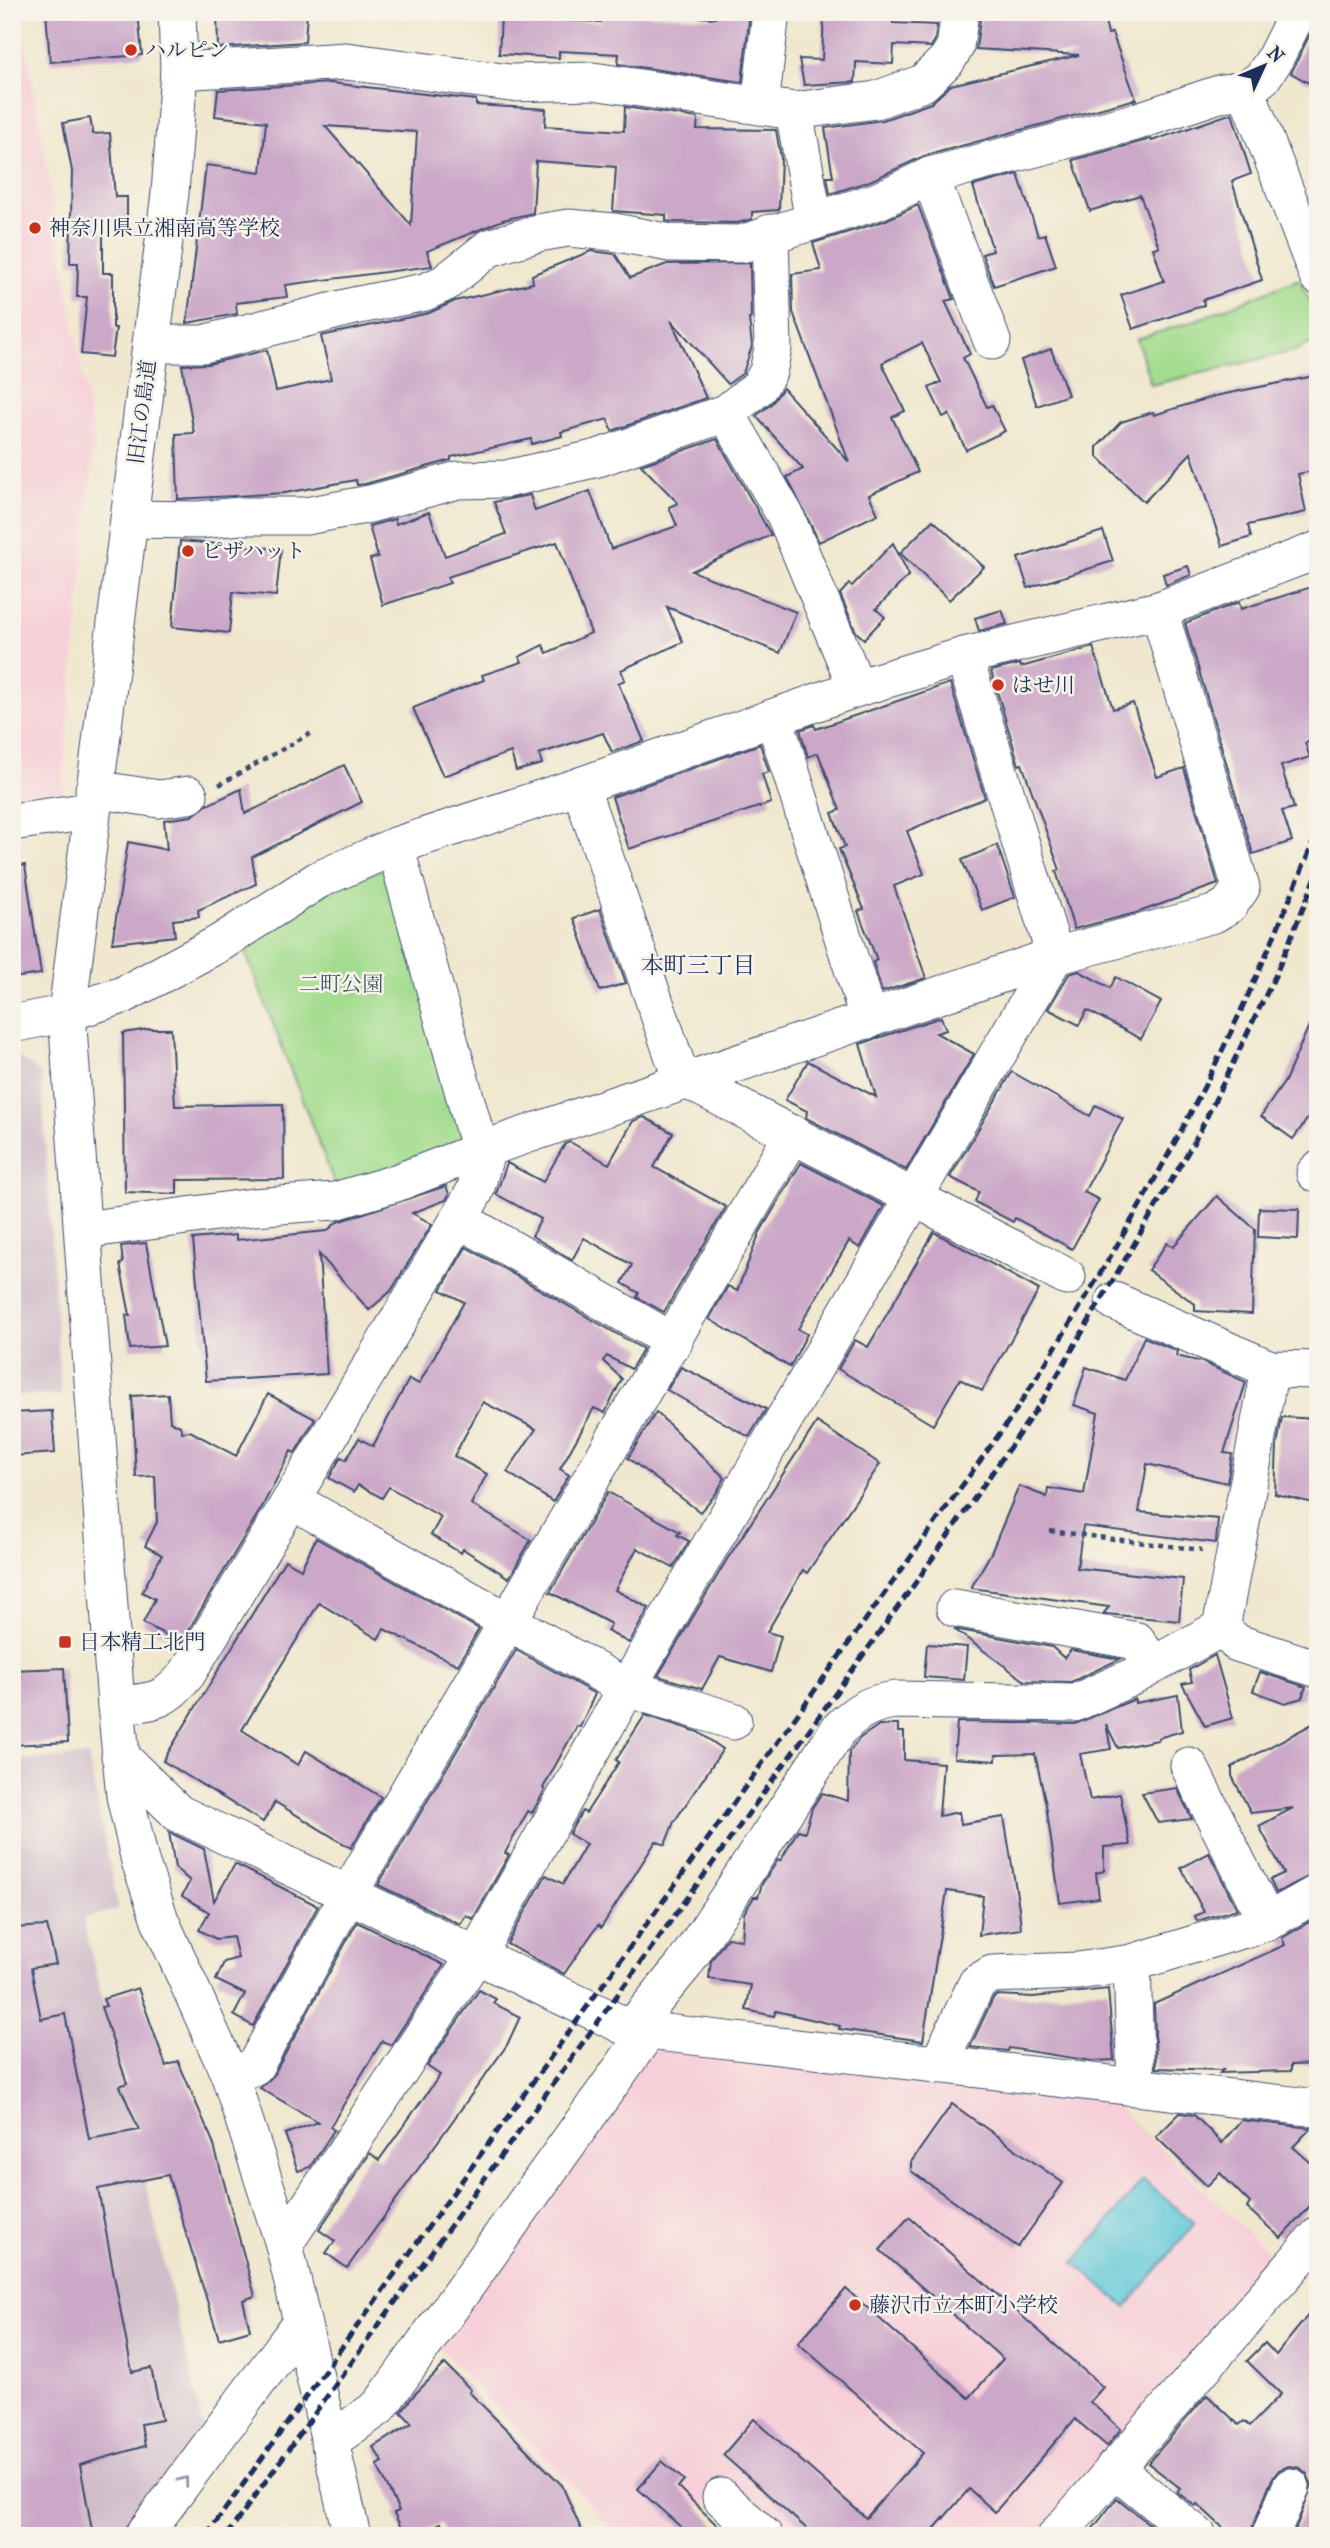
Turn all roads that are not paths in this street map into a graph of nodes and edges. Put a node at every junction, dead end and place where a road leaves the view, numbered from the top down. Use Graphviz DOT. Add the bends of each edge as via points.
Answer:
graph roads {
  1 [pos="177,12"];
  2 [pos="771,12"];
  3 [pos="960,12"];
  4 [pos="1298,12"];
  5 [pos="179,71"];
  6 [pos="1246,90"];
  7 [pos="777,108"];
  8 [pos="930,176"];
  9 [pos="814,221"];
  10 [pos="770,233"];
  11 [pos="1318,276"];
  12 [pos="992,341"];
  13 [pos="151,344"];
  14 [pos="726,413"];
  15 [pos="129,519"];
  16 [pos="1318,550"];
  17 [pos="1159,610"];
  18 [pos="964,656"];
  19 [pos="857,688"];
  20 [pos="774,718"];
  21 [pos="580,786"];
  22 [pos="189,795"];
  23 [pos="93,800"];
  24 [pos="12,822"];
  25 [pos="395,846"];
  26 [pos="1055,956"];
  27 [pos="67,1013"];
  28 [pos="869,1020"];
  29 [pos="12,1024"];
  30 [pos="685,1080"];
  31 [pos="793,1134"];
  32 [pos="483,1149"];
  33 [pos="912,1198"];
  34 [pos="460,1219"];
  35 [pos="83,1230"];
  36 [pos="1067,1277"];
  37 [pos="1114,1301"];
  38 [pos="674,1342"];
  39 [pos="1270,1369"];
  40 [pos="1318,1370"];
  41 [pos="293,1501"];
  42 [pos="955,1608"];
  43 [pos="507,1622"];
  44 [pos="1221,1628"];
  45 [pos="1152,1664"];
  46 [pos="1318,1669"];
  47 [pos="627,1688"];
  48 [pos="116,1705"];
  49 [pos="733,1721"];
  50 [pos="120,1756"];
  51 [pos="1189,1766"];
  52 [pos="349,1893"];
  53 [pos="1318,1893"];
  54 [pos="1267,1922"];
  55 [pos="477,1954"];
  56 [pos="1132,1963"];
  57 [pos="640,2030"];
  58 [pos="938,2065"];
  59 [pos="230,2076"];
  60 [pos="1136,2087"];
  61 [pos="1318,2108"];
  62 [pos="1318,2236"];
  63 [pos="284,2244"];
  64 [pos="302,2322"];
  65 [pos="329,2442"];
  66 [pos="1114,2468"];
  67 [pos="1291,2487"];
  68 [pos="721,2497"];
  69 [pos="143,2536"];
  70 [pos="352,2536"];
  71 [pos="764,2536"];
  72 [pos="1056,2536"];
  73 [pos="1198,2536"];
  74 [pos="1270,2536"];
  1 -- 5 [label="street, 旧江の島道"];
  2 -- 7 [label="street"];
  3 -- 7 [label="street" via="955,47 923,83 876,100"];
  4 -- 6 [label="street" via="1273,62"];
  5 -- 7 [label="street" via="346,61 510,83 593,81"];
  5 -- 13 [label="street, 旧江の島道"];
  6 -- 8 [label="street"];
  6 -- 11 [label="street"];
  7 -- 9 [label="street"];
  8 -- 9 [label="street" via="878,201"];
  8 -- 12 [label="street"];
  9 -- 10 [label="street"];
  10 -- 13 [label="street" via="741,244 707,246 568,228 538,233 489,248 445,283 425,292 203,344"];
  10 -- 14 [label="street" via="773,348 768,372 759,387"];
  13 -- 15 [label="street, 旧江の島道"];
  14 -- 15 [label="street" via="598,458 506,479 458,480 306,516"];
  14 -- 19 [label="street" via="785,515"];
  15 -- 23 [label="street, 旧江の島道"];
  16 -- 17 [label="street"];
  17 -- 18 [label="street"];
  17 -- 26 [label="street" via="1241,888 1214,914"];
  18 -- 19 [label="street"];
  18 -- 26 [label="street"];
  19 -- 20 [label="street"];
  20 -- 21 [label="street"];
  20 -- 28 [label="street"];
  21 -- 25 [label="street"];
  21 -- 30 [label="street"];
  22 -- 23 [label="street"];
  23 -- 24 [label="street"];
  23 -- 27 [label="street, 旧江の島道"];
  25 -- 27 [label="street" via="318,880 150,983"];
  25 -- 32 [label="street"];
  26 -- 28 [label="street"];
  26 -- 33 [label="street"];
  27 -- 29 [label="street"];
  27 -- 35 [label="street, 旧江の島道"];
  28 -- 30 [label="street"];
  30 -- 31 [label="street"];
  30 -- 32 [label="street"];
  31 -- 33 [label="street"];
  31 -- 38 [label="street"];
  32 -- 34 [label="street" via="475,1191"];
  32 -- 35 [label="street" via="334,1201"];
  33 -- 36 [label="street"];
  33 -- 47 [label="street"];
  34 -- 38 [label="street"];
  34 -- 41 [label="street"];
  35 -- 48 [label="street, 旧江の島道"];
  37 -- 39 [label="street"];
  38 -- 43 [label="street"];
  39 -- 40 [label="street"];
  39 -- 44 [label="street"];
  41 -- 43 [label="street"];
  41 -- 48 [label="street" via="176,1687 150,1702"];
  42 -- 45 [label="street" via="1137,1641"];
  43 -- 47 [label="street"];
  43 -- 52 [label="street"];
  44 -- 45 [label="street"];
  44 -- 46 [label="street" via="1237,1643"];
  45 -- 57 [label="street" via="1075,1703 896,1700 856,1712 839,1729"];
  47 -- 49 [label="street"];
  47 -- 55 [label="street"];
  48 -- 50 [label="street, 旧江の島道"];
  50 -- 52 [label="street" via="178,1813"];
  50 -- 59 [label="street, 旧江の島道" via="125,1796 148,1885"];
  51 -- 54 [label="street"];
  52 -- 55 [label="street"];
  52 -- 59 [label="street" via="255,2066"];
  53 -- 54 [label="street"];
  54 -- 56 [label="street"];
  55 -- 57 [label="street"];
  55 -- 63 [label="street"];
  56 -- 58 [label="street" via="1078,1971 992,1974 977,1983"];
  56 -- 60 [label="street"];
  57 -- 58 [label="street"];
  57 -- 65 [label="street" via="379,2407"];
  58 -- 60 [label="street"];
  59 -- 63 [label="street, 旧江の島道"];
  60 -- 61 [label="street"];
  62 -- 66 [label="street"];
  63 -- 64 [label="street, 旧江の島道"];
  64 -- 65 [label="street, 旧江の島道"];
  69 -- 64 [label="street, one-way"];
  65 -- 70 [label="street, 旧江の島道"];
  66 -- 72 [label="street"];
  66 -- 73 [label="street"];
  67 -- 74 [label="street"];
  68 -- 71 [label="street"];
}
